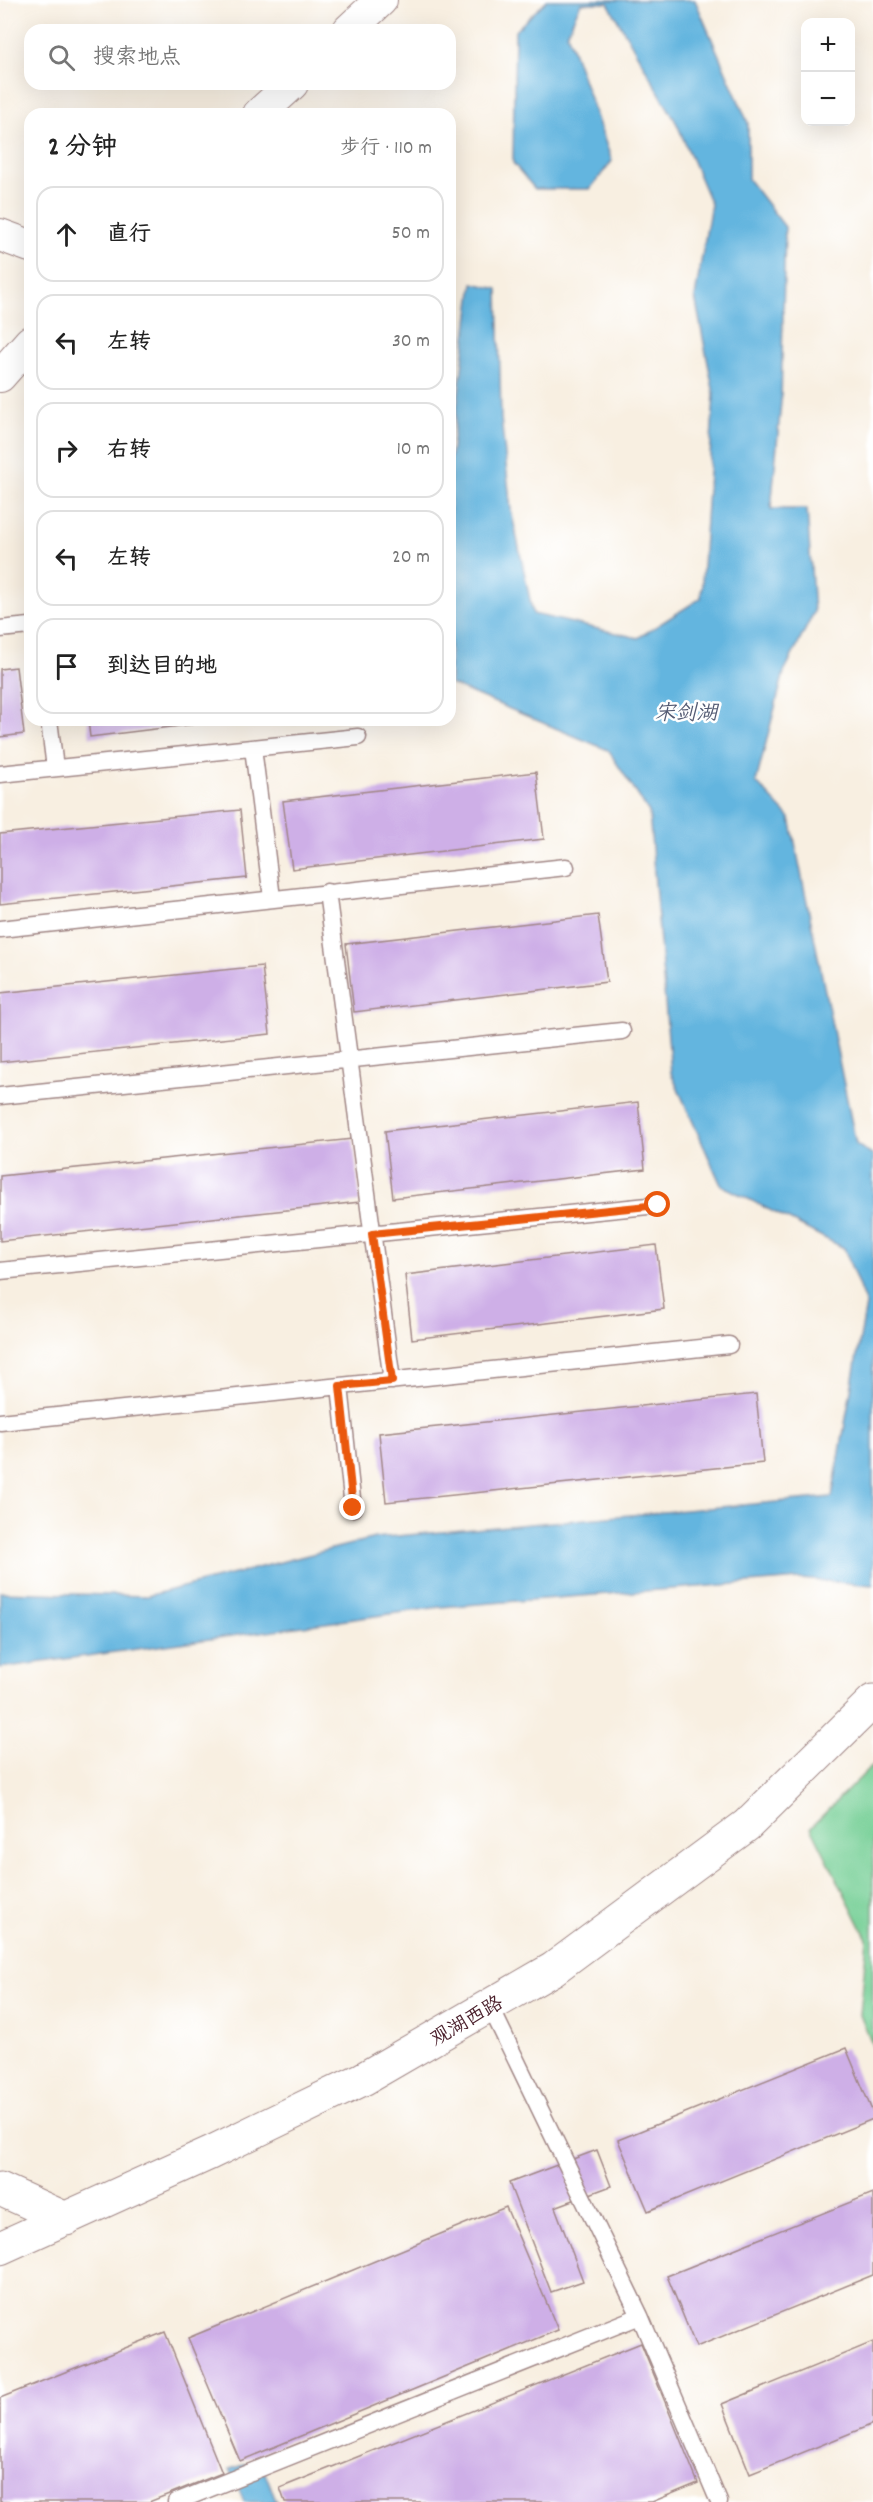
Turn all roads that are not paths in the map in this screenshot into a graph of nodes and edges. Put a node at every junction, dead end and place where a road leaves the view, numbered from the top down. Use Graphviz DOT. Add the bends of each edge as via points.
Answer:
graph roads {
  1 [pos="381,0"];
  2 [pos="355,24"];
  3 [pos="286,90"];
  4 [pos="266,108"];
  5 [pos="0,235"];
  6 [pos="24,244"];
  7 [pos="24,349"];
  8 [pos="0,376"];
  9 [pos="24,627"];
  10 [pos="0,629"];
  11 [pos="50,726"];
  12 [pos="358,737"];
  13 [pos="253,748"];
  14 [pos="55,768"];
  15 [pos="0,774"];
  16 [pos="566,867"];
  17 [pos="327,892"];
  18 [pos="272,898"];
  19 [pos="0,929"];
  20 [pos="622,1031"];
  21 [pos="350,1059"];
  22 [pos="0,1096"];
  23 [pos="658,1205"];
  24 [pos="372,1234"];
  25 [pos="0,1271"];
  26 [pos="729,1345"];
  27 [pos="392,1381"];
  28 [pos="340,1386"];
  29 [pos="0,1422"];
  30 [pos="353,1508"];
  31 [pos="873,1701"];
  32 [pos="490,2006"];
  33 [pos="0,2189"];
  34 [pos="66,2219"];
  35 [pos="0,2248"];
  36 [pos="640,2316"];
  37 [pos="176,2502"];
  38 [pos="719,2502"];
  1 -- 2 [label="street"];
  3 -- 4 [label="street"];
  5 -- 6 [label="street"];
  7 -- 8 [label="street"];
  9 -- 10 [label="lane"];
  11 -- 14 [label="lane"];
  12 -- 13 [label="lane"];
  13 -- 14 [label="lane"];
  13 -- 18 [label="lane"];
  14 -- 15 [label="lane"];
  16 -- 17 [label="lane"];
  17 -- 18 [label="lane"];
  17 -- 21 [label="lane"];
  18 -- 19 [label="lane"];
  20 -- 21 [label="lane"];
  21 -- 22 [label="lane"];
  21 -- 24 [label="lane"];
  23 -- 24 [label="lane"];
  24 -- 25 [label="lane"];
  24 -- 27 [label="lane"];
  26 -- 27 [label="lane"];
  27 -- 28 [label="lane"];
  28 -- 29 [label="lane"];
  28 -- 30 [label="lane"];
  31 -- 32 [label="street, 观湖西路" via="747,1825 553,1969"];
  32 -- 34 [label="street, 观湖西路" via="363,2079"];
  32 -- 36 [label="lane"];
  33 -- 34 [label="street"];
  34 -- 35 [label="street, 观湖西路"];
  36 -- 37 [label="lane"];
  36 -- 38 [label="lane"];
}
